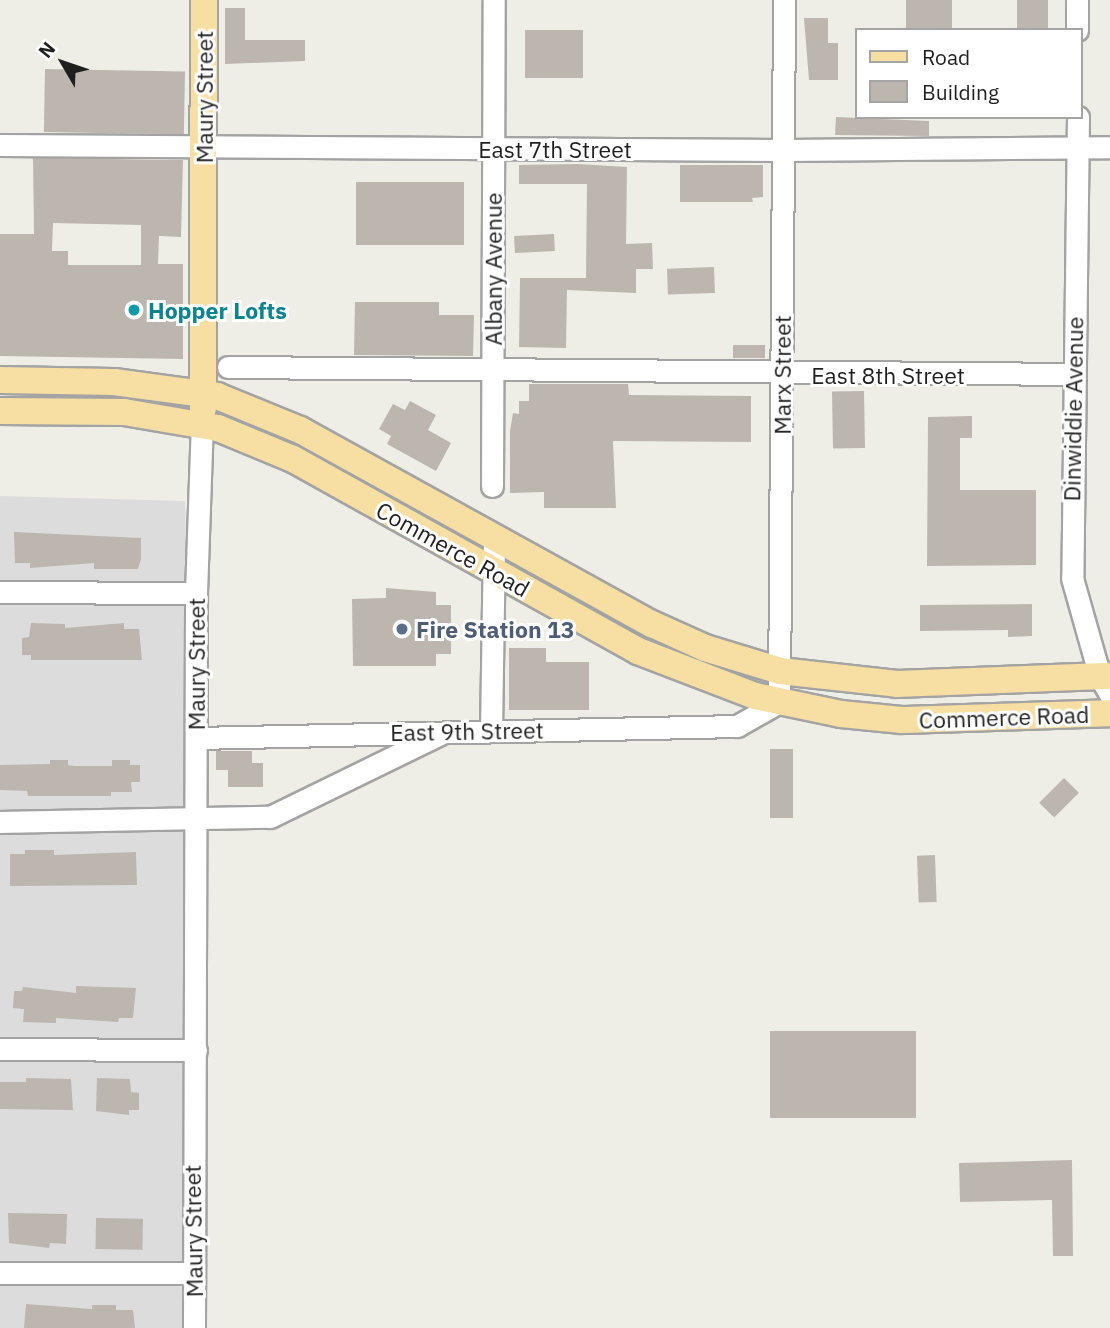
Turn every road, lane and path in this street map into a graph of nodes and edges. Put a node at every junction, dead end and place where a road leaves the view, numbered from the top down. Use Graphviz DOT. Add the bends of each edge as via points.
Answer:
graph roads {
  1 [pos="204,0"];
  2 [pos="494,0"];
  3 [pos="784,0"];
  4 [pos="1077,0"];
  5 [pos="1077,28"];
  6 [pos="1078,119"];
  7 [pos="0,145"];
  8 [pos="1078,146"];
  9 [pos="203,147"];
  10 [pos="1110,147"];
  11 [pos="493,149"];
  12 [pos="784,150"];
  13 [pos="228,367"];
  14 [pos="493,369"];
  15 [pos="1073,374"];
  16 [pos="782,375"];
  17 [pos="0,380"];
  18 [pos="204,393"];
  19 [pos="0,411"];
  20 [pos="202,424"];
  21 [pos="492,486"];
  22 [pos="494,538"];
  23 [pos="492,571"];
  24 [pos="0,593"];
  25 [pos="196,593"];
  26 [pos="780,671"];
  27 [pos="1107,682"];
  28 [pos="779,702"];
  29 [pos="1110,713"];
  30 [pos="446,731"];
  31 [pos="491,731"];
  32 [pos="196,738"];
  33 [pos="197,821"];
  34 [pos="0,822"];
  35 [pos="0,1049"];
  36 [pos="196,1050"];
  37 [pos="0,1273"];
  38 [pos="194,1273"];
  39 [pos="194,1328"];
  1 -- 9 [label="main road, Maury Street"];
  2 -- 11 [label="street, Albany Avenue"];
  3 -- 12 [label="street, Marx Street"];
  4 -- 5 [label="street"];
  6 -- 8 [label="street, Dinwiddie Avenue"];
  7 -- 9 [label="street, East 7th Street"];
  8 -- 10 [label="street, East 7th Street"];
  8 -- 12 [label="street, East 7th Street"];
  8 -- 15 [label="street, Dinwiddie Avenue"];
  9 -- 11 [label="street, East 7th Street"];
  9 -- 18 [label="main road, Maury Street"];
  11 -- 12 [label="street, East 7th Street"];
  11 -- 14 [label="street, Albany Avenue"];
  12 -- 16 [label="street, Marx Street"];
  13 -- 14 [label="street, Albany Avenue"];
  14 -- 16 [label="street, East 8th Street"];
  14 -- 21 [label="street, Albany Avenue"];
  15 -- 16 [label="street, East 8th Street"];
  15 -- 27 [label="street, Dinwiddie Avenue" via="1072,578"];
  16 -- 26 [label="street, Marx Street"];
  17 -- 18 [label="main road, Commerce Road" via="114,382"];
  18 -- 20 [label="main road, Maury Street"];
  18 -- 22 [label="main road, Commerce Road" via="300,430"];
  19 -- 20 [label="main road, Commerce Road" via="124,412"];
  20 -- 23 [label="main road, Commerce Road" via="293,459"];
  20 -- 25 [label="street, Maury Street"];
  22 -- 23 [label="street"];
  22 -- 26 [label="main road, Commerce Road" via="677,636"];
  23 -- 28 [label="main road, Commerce Road" via="650,657"];
  23 -- 31 [label="street"];
  24 -- 25 [label="street"];
  25 -- 32 [label="street, Maury Street"];
  26 -- 27 [label="main road, Commerce Road" via="897,684"];
  26 -- 28 [label="street, Marx Street"];
  28 -- 29 [label="main road, Commerce Road" via="902,720"];
  28 -- 31 [label="street, East 9th Street" via="737,726"];
  30 -- 31 [label="street, East 9th Street"];
  30 -- 32 [label="street, East 9th Street"];
  30 -- 33 [label="street" via="270,817"];
  32 -- 33 [label="street, Maury Street"];
  33 -- 34 [label="street"];
  33 -- 36 [label="street, Maury Street"];
  35 -- 36 [label="street"];
  36 -- 38 [label="street, Maury Street" via="191,1157"];
  37 -- 38 [label="street"];
  38 -- 39 [label="street, Maury Street"];
}
